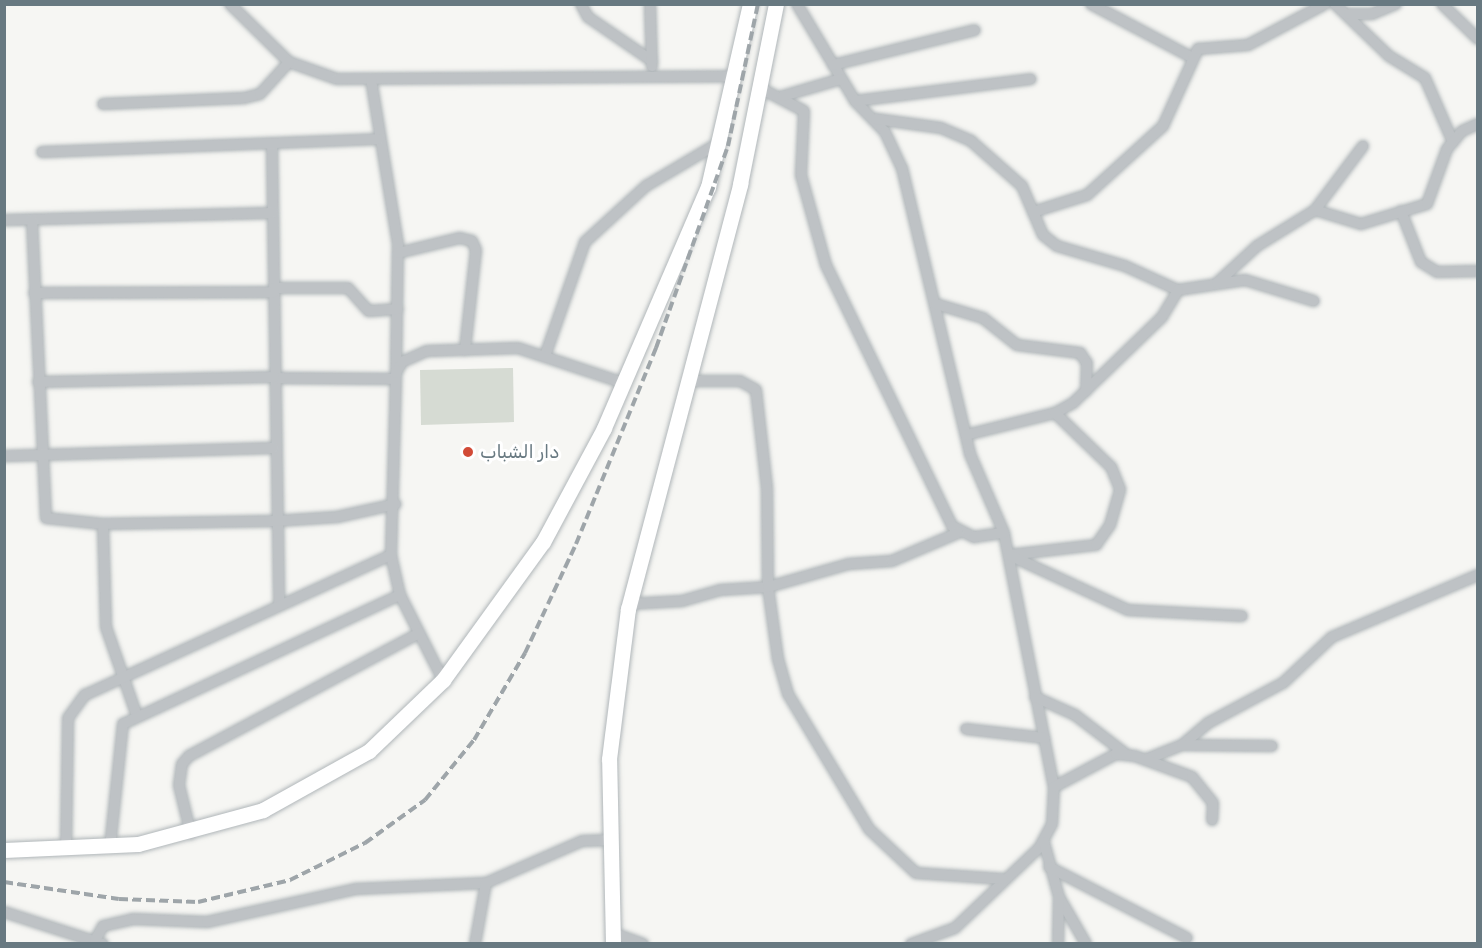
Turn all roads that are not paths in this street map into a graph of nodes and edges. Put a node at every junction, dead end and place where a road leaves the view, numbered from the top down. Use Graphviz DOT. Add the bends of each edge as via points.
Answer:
graph roads {
  1 [pos="230,4"];
  2 [pos="581,4"];
  3 [pos="651,4"];
  4 [pos="750,4"];
  5 [pos="776,4"];
  6 [pos="796,4"];
  7 [pos="1091,4"];
  8 [pos="1325,4"];
  9 [pos="1335,4"];
  10 [pos="1396,4"];
  11 [pos="1442,4"];
  12 [pos="1349,14"];
  13 [pos="975,30"];
  14 [pos="1478,39"];
  15 [pos="1191,57"];
  16 [pos="652,61"];
  17 [pos="289,62"];
  18 [pos="833,65"];
  19 [pos="653,73"];
  20 [pos="735,76"];
  21 [pos="371,79"];
  22 [pos="841,79"];
  23 [pos="1031,79"];
  24 [pos="762,89"];
  25 [pos="783,96"];
  26 [pos="855,101"];
  27 [pos="103,104"];
  28 [pos="876,119"];
  29 [pos="1478,124"];
  30 [pos="379,139"];
  31 [pos="720,142"];
  32 [pos="1453,142"];
  33 [pos="272,145"];
  34 [pos="1363,146"];
  35 [pos="42,152"];
  36 [pos="1315,210"];
  37 [pos="1401,211"];
  38 [pos="1033,212"];
  39 [pos="273,213"];
  40 [pos="4,220"];
  41 [pos="32,220"];
  42 [pos="398,253"];
  43 [pos="1478,271"];
  44 [pos="1217,283"];
  45 [pos="274,290"];
  46 [pos="1178,290"];
  47 [pos="34,293"];
  48 [pos="1314,301"];
  49 [pos="936,304"];
  50 [pos="398,309"];
  51 [pos="465,350"];
  52 [pos="545,356"];
  53 [pos="396,376"];
  54 [pos="274,378"];
  55 [pos="689,381"];
  56 [pos="38,382"];
  57 [pos="624,383"];
  58 [pos="1086,391"];
  59 [pos="1056,413"];
  60 [pos="966,435"];
  61 [pos="274,448"];
  62 [pos="39,455"];
  63 [pos="4,456"];
  64 [pos="396,504"];
  65 [pos="276,521"];
  66 [pos="103,524"];
  67 [pos="958,533"];
  68 [pos="1004,533"];
  69 [pos="391,555"];
  70 [pos="1009,555"];
  71 [pos="1478,575"];
  72 [pos="768,587"];
  73 [pos="400,595"];
  74 [pos="279,604"];
  75 [pos="629,604"];
  76 [pos="1242,616"];
  77 [pos="419,633"];
  78 [pos="124,679"];
  79 [pos="443,680"];
  80 [pos="1035,697"];
  81 [pos="137,716"];
  82 [pos="966,729"];
  83 [pos="1044,738"];
  84 [pos="1182,745"];
  85 [pos="1272,746"];
  86 [pos="1126,755"];
  87 [pos="1147,759"];
  88 [pos="1054,787"];
  89 [pos="1212,820"];
  90 [pos="190,834"];
  91 [pos="611,840"];
  92 [pos="1044,842"];
  93 [pos="110,847"];
  94 [pos="66,849"];
  95 [pos="4,850"];
  96 [pos="1049,867"];
  97 [pos="1003,879"];
  98 [pos="486,883"];
  99 [pos="1059,897"];
  100 [pos="4,912"];
  101 [pos="613,938"];
  102 [pos="1187,938"];
  103 [pos="99,942"];
  104 [pos="475,944"];
  105 [pos="643,944"];
  106 [pos="911,944"];
  107 [pos="1058,944"];
  108 [pos="1086,944"];
  1 -- 17 [label="street"];
  2 -- 16 [label="street" via="588,17"];
  3 -- 16 [label="street"];
  4 -- 20 [label="street"];
  5 -- 24 [label="street"];
  6 -- 18 [label="street"];
  7 -- 15 [label="street"];
  8 -- 15 [label="street" via="1257,41 1198,49"];
  9 -- 12 [label="street"];
  10 -- 12 [label="street" via="1372,14"];
  11 -- 14 [label="street"];
  12 -- 32 [label="street" via="1389,56 1425,78"];
  13 -- 18 [label="street"];
  15 -- 38 [label="street" via="1163,126 1087,195"];
  16 -- 19 [label="street"];
  17 -- 21 [label="street" via="337,79"];
  17 -- 27 [label="street" via="260,94 244,98"];
  18 -- 22 [label="street"];
  19 -- 20 [label="street"];
  19 -- 21 [label="street"];
  20 -- 31 [label="street"];
  21 -- 30 [label="street"];
  22 -- 25 [label="street"];
  22 -- 26 [label="street"];
  23 -- 26 [label="street"];
  24 -- 25 [label="street"];
  24 -- 55 [label="street"];
  25 -- 67 [label="street" via="804,111 801,175 826,265"];
  26 -- 28 [label="street"];
  28 -- 38 [label="street" via="941,128 970,141 1022,186"];
  28 -- 49 [label="street" via="902,168"];
  29 -- 32 [label="street"];
  30 -- 33 [label="street"];
  30 -- 42 [label="street"];
  31 -- 52 [label="street" via="646,186 585,242"];
  31 -- 57 [label="street" via="682,258"];
  32 -- 37 [label="street" via="1427,204"];
  33 -- 35 [label="street"];
  33 -- 39 [label="street"];
  34 -- 36 [label="street"];
  36 -- 37 [label="street" via="1361,224"];
  36 -- 44 [label="street" via="1257,246"];
  37 -- 43 [label="street" via="1421,262 1437,272"];
  38 -- 46 [label="street" via="1043,236 1057,246 1125,266"];
  39 -- 41 [label="street"];
  39 -- 45 [label="street"];
  40 -- 41 [label="street"];
  41 -- 47 [label="street"];
  42 -- 50 [label="street"];
  42 -- 51 [label="street" via="460,238 472,241 476,250"];
  44 -- 46 [label="street"];
  44 -- 48 [label="street" via="1245,280"];
  45 -- 47 [label="street"];
  45 -- 50 [label="street" via="348,288 369,311"];
  45 -- 54 [label="street"];
  46 -- 58 [label="street" via="1162,317"];
  47 -- 56 [label="street"];
  49 -- 58 [label="street" via="982,318 1017,345 1080,353 1087,363"];
  49 -- 60 [label="street"];
  50 -- 53 [label="street"];
  51 -- 52 [label="street" via="518,348"];
  51 -- 53 [label="street" via="412,355"];
  52 -- 57 [label="street"];
  53 -- 54 [label="street"];
  53 -- 64 [label="street"];
  54 -- 56 [label="street"];
  54 -- 61 [label="street"];
  55 -- 72 [label="street" via="740,381 756,390 766,488"];
  55 -- 75 [label="street"];
  56 -- 62 [label="street"];
  57 -- 79 [label="street" via="543,542"];
  58 -- 59 [label="street"];
  59 -- 60 [label="street"];
  59 -- 70 [label="street" via="1111,466 1120,489 1110,525 1096,545"];
  60 -- 68 [label="street"];
  61 -- 62 [label="street"];
  61 -- 65 [label="street"];
  62 -- 63 [label="street"];
  62 -- 66 [label="street" via="46,518"];
  64 -- 65 [label="street" via="338,517"];
  64 -- 69 [label="street"];
  65 -- 66 [label="street"];
  65 -- 74 [label="street"];
  66 -- 78 [label="street" via="106,627"];
  67 -- 68 [label="street" via="974,537"];
  67 -- 72 [label="street" via="892,561 849,564"];
  68 -- 70 [label="street"];
  69 -- 73 [label="street"];
  69 -- 74 [label="street"];
  70 -- 76 [label="street" via="1128,610"];
  70 -- 80 [label="street"];
  71 -- 84 [label="street" via="1332,637 1283,683 1208,723"];
  72 -- 75 [label="street" via="720,590 666,604"];
  72 -- 97 [label="street" via="788,694 869,829 916,873"];
  73 -- 77 [label="street"];
  73 -- 81 [label="street"];
  74 -- 78 [label="street"];
  75 -- 91 [label="street" via="612,721"];
  77 -- 79 [label="street"];
  77 -- 90 [label="street" via="189,756 179,774"];
  78 -- 81 [label="street"];
  78 -- 94 [label="street" via="85,695 68,718"];
  79 -- 90 [label="street" via="369,751 316,785"];
  80 -- 83 [label="street"];
  80 -- 86 [label="street" via="1075,715"];
  81 -- 93 [label="street" via="123,723 121,731"];
  82 -- 83 [label="street"];
  83 -- 88 [label="street"];
  84 -- 85 [label="street"];
  84 -- 87 [label="street"];
  86 -- 87 [label="street"];
  86 -- 88 [label="street" via="1089,765"];
  87 -- 89 [label="street" via="1192,777 1213,803"];
  88 -- 92 [label="street" via="1052,824"];
  90 -- 93 [label="street"];
  91 -- 98 [label="street" via="582,842"];
  91 -- 101 [label="street"];
  92 -- 96 [label="street"];
  92 -- 97 [label="street"];
  93 -- 94 [label="street"];
  94 -- 95 [label="street"];
  96 -- 99 [label="street"];
  96 -- 102 [label="street" via="1113,904 1139,911"];
  97 -- 106 [label="street" via="955,928"];
  98 -- 103 [label="street" via="356,889 207,922 133,919 103,926"];
  98 -- 104 [label="street"];
  99 -- 107 [label="street"];
  99 -- 108 [label="street"];
  100 -- 103 [label="street"];
  101 -- 105 [label="street"];
}
